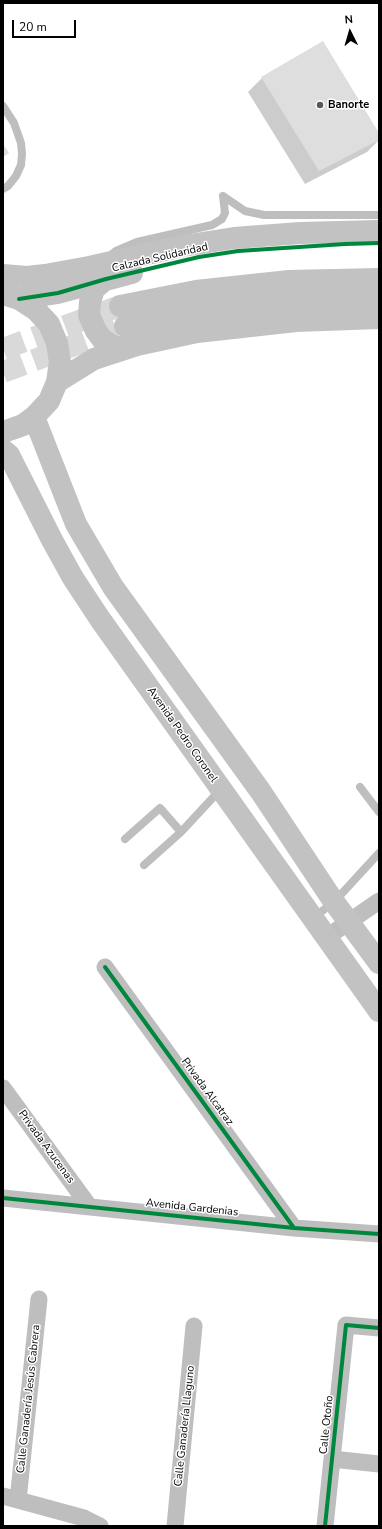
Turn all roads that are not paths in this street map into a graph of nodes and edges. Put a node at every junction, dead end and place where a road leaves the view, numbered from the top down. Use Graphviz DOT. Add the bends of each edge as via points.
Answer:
graph roads {
  1 [pos="3,106"];
  2 [pos="3,189"];
  3 [pos="379,215"];
  4 [pos="379,231"];
  5 [pos="379,243"];
  6 [pos="104,271"];
  7 [pos="3,275"];
  8 [pos="379,279"];
  9 [pos="11,296"];
  10 [pos="379,300"];
  11 [pos="379,318"];
  12 [pos="127,348"];
  13 [pos="58,382"];
  14 [pos="34,417"];
  15 [pos="3,432"];
  16 [pos="3,450"];
  17 [pos="360,787"];
  18 [pos="221,789"];
  19 [pos="379,812"];
  20 [pos="181,832"];
  21 [pos="125,840"];
  22 [pos="379,853"];
  23 [pos="144,865"];
  24 [pos="379,901"];
  25 [pos="334,902"];
  26 [pos="312,918"];
  27 [pos="349,922"];
  28 [pos="327,937"];
  29 [pos="379,963"];
  30 [pos="105,967"];
  31 [pos="379,1011"];
  32 [pos="3,1088"];
  33 [pos="3,1198"];
  34 [pos="90,1206"];
  35 [pos="294,1228"];
  36 [pos="379,1234"];
  37 [pos="39,1299"];
  38 [pos="194,1326"];
  39 [pos="379,1328"];
  40 [pos="332,1459"];
  41 [pos="379,1464"];
  42 [pos="10,1498"];
  43 [pos="80,1522"];
  44 [pos="100,1526"];
  45 [pos="175,1526"];
  46 [pos="326,1526"];
  1 -- 2 [label="lane" via="14,123 22,154 16,176"];
  3 -- 6 [label="lane" via="264,215 245,211 223,196 225,213 222,219 212,225 137,242 116,251"];
  4 -- 6 [label="main road" via="234,238 183,246"];
  5 -- 6 [label="main road, Calzada Solidaridad" via="238,252"];
  6 -- 7 [label="main road" via="27,277"];
  6 -- 9 [label="main road, Calzada Solidaridad" via="58,292"];
  6 -- 12 [label="main road" via="94,289 89,315 102,340 113,346"];
  8 -- 10 [label="main road" via="289,281 196,291 122,316 170,316 260,303"];
  9 -- 13 [label="main road" via="36,310 49,324 57,343 60,362"];
  11 -- 12 [label="main road" via="296,321 197,332"];
  12 -- 13 [label="main road" via="94,359"];
  13 -- 14 [label="main road" via="49,401"];
  14 -- 15 [label="main road" via="23,425"];
  14 -- 25 [label="main road" via="76,524 113,587 257,786"];
  16 -- 18 [label="main road, Avenida Pedro Coronel" via="9,454 73,578"];
  17 -- 19 [label="lane"];
  18 -- 20 [label="lane"];
  18 -- 26 [label="main road, Avenida Pedro Coronel"];
  20 -- 21 [label="lane" via="160,808"];
  20 -- 23 [label="lane"];
  22 -- 25 [label="lane"];
  24 -- 27 [label="street"];
  25 -- 26 [label="lane"];
  25 -- 27 [label="main road"];
  26 -- 28 [label="main road, Avenida Pedro Coronel"];
  27 -- 28 [label="street"];
  27 -- 29 [label="main road"];
  28 -- 31 [label="main road, Avenida Pedro Coronel"];
  30 -- 35 [label="street, Privada Alcatraz"];
  32 -- 34 [label="street, Privada Azucenas"];
  33 -- 34 [label="street, Avenida Gardenias"];
  34 -- 35 [label="street, Avenida Gardenias"];
  35 -- 36 [label="street, Avenida Gardenias"];
  37 -- 42 [label="street, Calle Ganadería Jesús Cabrera"];
  38 -- 45 [label="street, Calle Ganadería Llaguno"];
  39 -- 40 [label="street, Calle Otoño" via="346,1325"];
  40 -- 41 [label="street"];
  40 -- 46 [label="street, Calle Otoño"];
  42 -- 43 [label="street"];
  43 -- 44 [label="street"];
}
